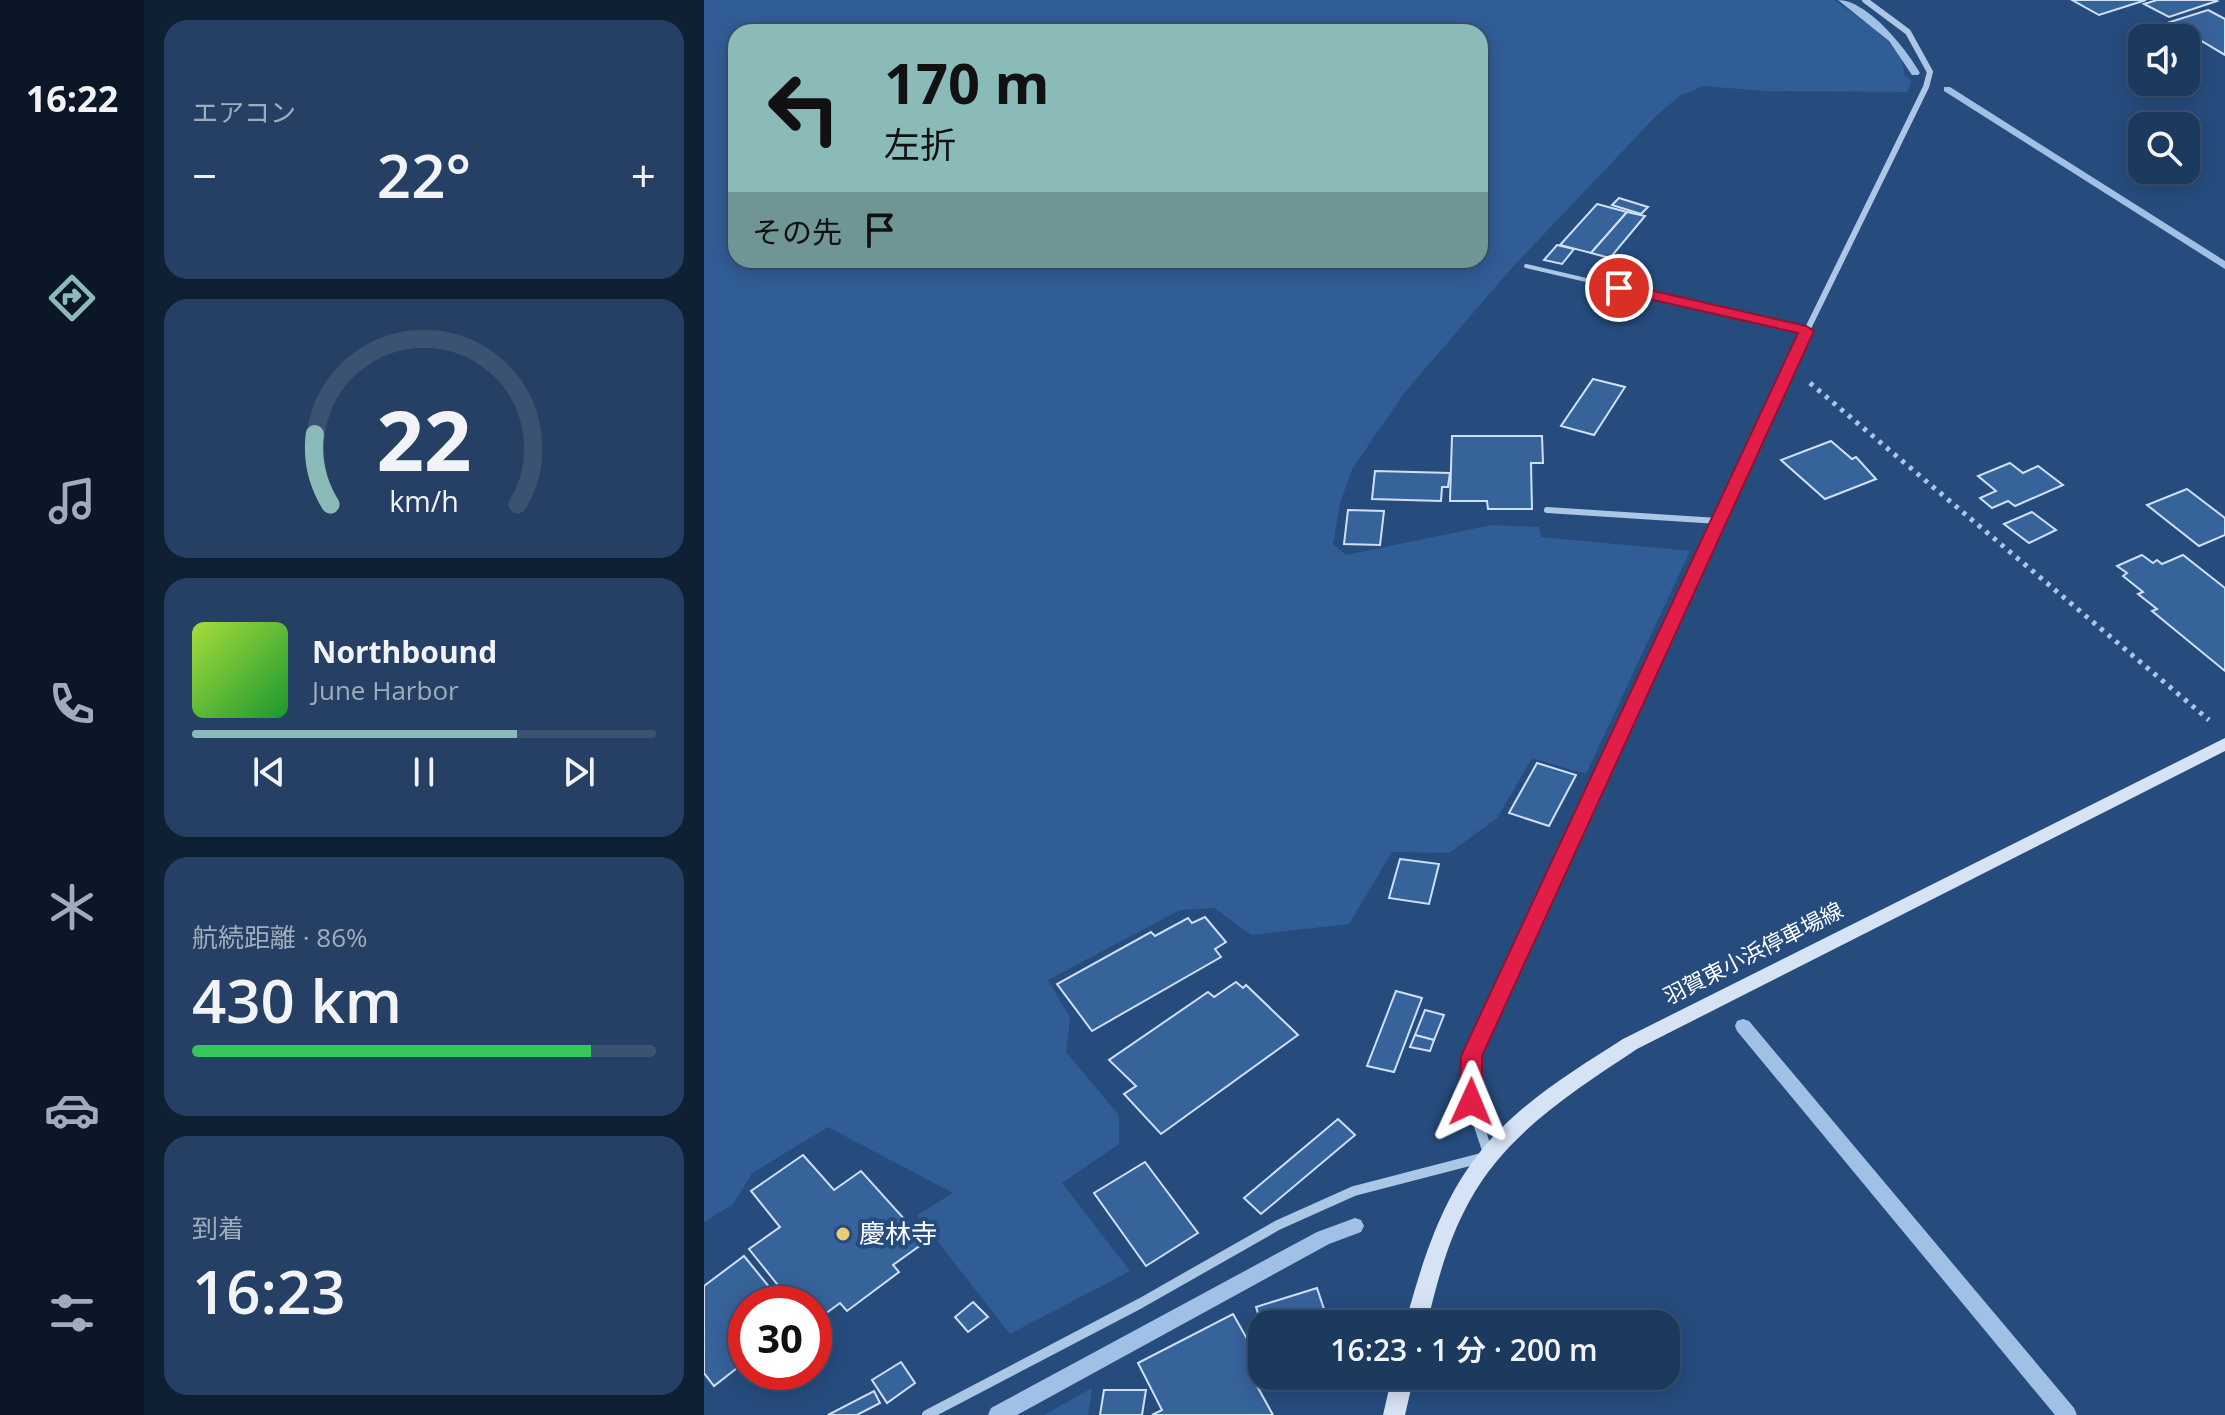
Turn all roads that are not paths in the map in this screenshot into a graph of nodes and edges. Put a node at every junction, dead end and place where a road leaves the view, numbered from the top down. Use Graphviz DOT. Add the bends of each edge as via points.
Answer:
graph roads {
  1 [pos="1865,0"];
  2 [pos="1526,266"];
  3 [pos="1806,331"];
  4 [pos="1547,510"];
  5 [pos="1718,521"];
  6 [pos="2225,744"];
  7 [pos="1489,1156"];
  8 [pos="1420,1310"];
  9 [pos="1400,1390"];
  10 [pos="927,1415"];
  11 [pos="1394,1415"];
  1 -- 3 [label="street" via="1908,32 1930,72"];
  2 -- 3 [label="lane"];
  3 -- 5 [label="street"];
  4 -- 5 [label="lane"];
  5 -- 7 [label="street" via="1471,1056 1471,1102"];
  6 -- 7 [label="main road, 羽賀東小浜停車場線" via="1630,1044 1566,1086"];
  7 -- 8 [label="main road, 羽賀東小浜停車場線" via="1460,1199 1431,1265"];
  7 -- 10 [label="street" via="1354,1191 1278,1225"];
  9 -- 11 [label="main road"];
}
